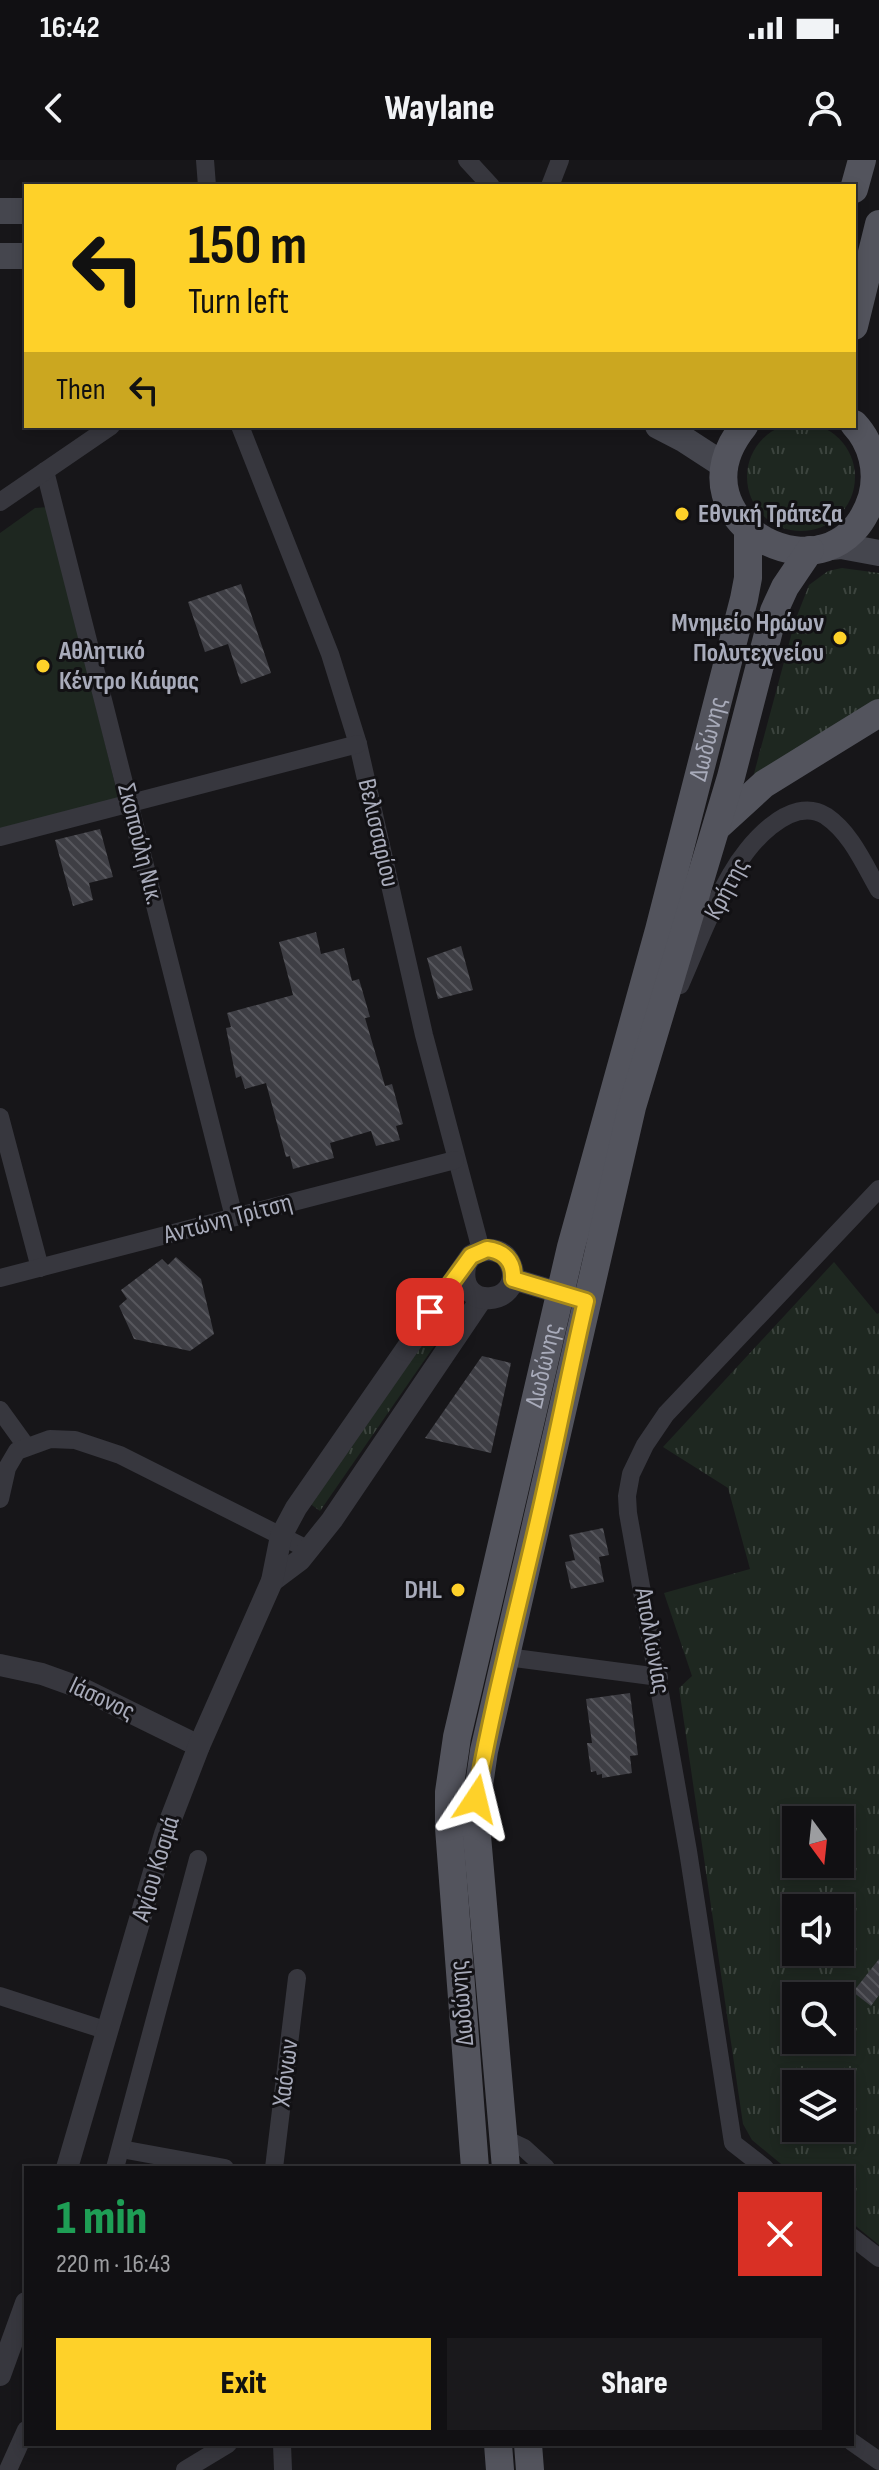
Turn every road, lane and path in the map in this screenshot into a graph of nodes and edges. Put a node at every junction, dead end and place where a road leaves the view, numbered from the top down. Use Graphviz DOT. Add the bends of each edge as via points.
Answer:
graph roads {
  1 [pos="205,160"];
  2 [pos="467,160"];
  3 [pos="560,160"];
  4 [pos="862,160"];
  5 [pos="207,184"];
  6 [pos="489,184"];
  7 [pos="551,184"];
  8 [pos="855,184"];
  9 [pos="0,211"];
  10 [pos="24,211"];
  11 [pos="879,224"];
  12 [pos="0,256"];
  13 [pos="24,256"];
  14 [pos="856,318"];
  15 [pos="856,427"];
  16 [pos="108,428"];
  17 [pos="241,428"];
  18 [pos="662,428"];
  19 [pos="743,428"];
  20 [pos="725,466"];
  21 [pos="45,471"];
  22 [pos="876,489"];
  23 [pos="0,502"];
  24 [pos="748,530"];
  25 [pos="816,549"];
  26 [pos="879,553"];
  27 [pos="879,713"];
  28 [pos="358,744"];
  29 [pos="129,803"];
  30 [pos="717,828"];
  31 [pos="0,837"];
  32 [pos="879,890"];
  33 [pos="662,1003"];
  34 [pos="0,1117"];
  35 [pos="455,1160"];
  36 [pos="879,1189"];
  37 [pos="234,1217"];
  38 [pos="481,1250"];
  39 [pos="465,1267"];
  40 [pos="40,1268"];
  41 [pos="0,1278"];
  42 [pos="513,1279"];
  43 [pos="573,1297"];
  44 [pos="482,1298"];
  45 [pos="0,1410"];
  46 [pos="26,1446"];
  47 [pos="0,1499"];
  48 [pos="281,1536"];
  49 [pos="309,1550"];
  50 [pos="272,1581"];
  51 [pos="507,1657"];
  52 [pos="0,1665"];
  53 [pos="659,1677"];
  54 [pos="199,1746"];
  55 [pos="198,1859"];
  56 [pos="297,1978"];
  57 [pos="0,1996"];
  58 [pos="108,2031"];
  59 [pos="503,2138"];
  60 [pos="121,2149"];
  61 [pos="68,2166"];
  62 [pos="116,2166"];
  63 [pos="214,2166"];
  64 [pos="274,2166"];
  65 [pos="475,2166"];
  66 [pos="506,2166"];
  67 [pos="544,2166"];
  68 [pos="762,2166"];
  69 [pos="854,2239"];
  70 [pos="879,2258"];
  71 [pos="24,2309"];
  72 [pos="0,2375"];
  73 [pos="24,2434"];
  74 [pos="854,2443"];
  75 [pos="225,2446"];
  76 [pos="282,2446"];
  77 [pos="498,2446"];
  78 [pos="528,2446"];
  79 [pos="879,2461"];
  80 [pos="8,2470"];
  81 [pos="185,2470"];
  82 [pos="283,2470"];
  83 [pos="500,2470"];
  84 [pos="530,2470"];
  1 -- 5 [label="street"];
  2 -- 6 [label="street"];
  3 -- 7 [label="street"];
  4 -- 8 [label="main road"];
  9 -- 10 [label="main road"];
  11 -- 14 [label="main road"];
  12 -- 13 [label="main road"];
  15 -- 22 [label="main road, Δωδώνης" via="868,444"];
  16 -- 21 [label="street"];
  17 -- 28 [label="street, Βελισσαρίου" via="330,654"];
  18 -- 20 [label="main road"];
  19 -- 20 [label="main road"];
  20 -- 24 [label="main road" via="726,492"];
  21 -- 23 [label="street"];
  21 -- 29 [label="street, Σκοπούλη Νικ."];
  22 -- 25 [label="main road, Δωδώνης" via="852,530"];
  24 -- 25 [label="main road" via="779,548"];
  24 -- 43 [label="main road, Δωδώνης" via="744,599"];
  25 -- 26 [label="main road" via="841,546"];
  25 -- 30 [label="main road, Δωδώνης" via="785,587 774,611"];
  27 -- 30 [label="main road" via="764,784"];
  28 -- 29 [label="street"];
  28 -- 35 [label="street, Βελισσαρίου"];
  29 -- 31 [label="street"];
  29 -- 37 [label="street, Σκοπούλη Νικ."];
  30 -- 33 [label="main road, Δωδώνης"];
  32 -- 33 [label="street, Κρήτης" via="837,826 817,812 790,814 761,835 739,861 678,990"];
  33 -- 43 [label="main road, Δωδώνης"];
  34 -- 40 [label="street"];
  35 -- 37 [label="street, Αντώνη Τρίτση"];
  35 -- 38 [label="street, Βελισσαρίου"];
  36 -- 53 [label="street, Απολλωνίας" via="666,1414 637,1461 629,1482 628,1513"];
  37 -- 40 [label="street, Αντώνη Τρίτση"];
  38 -- 39 [label="street"];
  38 -- 42 [label="street" via="505,1255"];
  39 -- 44 [label="street" via="465,1284"];
  39 -- 48 [label="street, Αγίου Κοσμά"];
  40 -- 41 [label="street, Αντώνη Τρίτση"];
  42 -- 43 [label="street"];
  42 -- 44 [label="street" via="500,1296"];
  43 -- 51 [label="main road, Δωδώνης"];
  43 -- 65 [label="main road, Δωδώνης" via="464,1707 449,1792"];
  44 -- 49 [label="street, Αγίου Κοσμά"];
  45 -- 46 [label="street"];
  46 -- 47 [label="street" via="10,1460"];
  46 -- 48 [label="street" via="62,1438 104,1448"];
  48 -- 49 [label="street"];
  48 -- 50 [label="street, Αγίου Κοσμά"];
  49 -- 50 [label="street, Αγίου Κοσμά"];
  50 -- 54 [label="street, Αγίου Κοσμά"];
  51 -- 53 [label="street"];
  51 -- 59 [label="main road, Δωδώνης" via="475,1813"];
  52 -- 54 [label="street, Ιάσονος" via="69,1683"];
  53 -- 68 [label="street, Απολλωνίας" via="733,2143"];
  54 -- 58 [label="street, Αγίου Κοσμά" via="165,1834"];
  55 -- 60 [label="street"];
  56 -- 64 [label="street, Χαόνων"];
  57 -- 58 [label="street"];
  58 -- 61 [label="street, Αγίου Κοσμά"];
  59 -- 66 [label="main road, Δωδώνης"];
  59 -- 67 [label="street"];
  60 -- 62 [label="street"];
  60 -- 63 [label="street"];
  69 -- 70 [label="street"];
  71 -- 72 [label="street"];
  73 -- 80 [label="street"];
  74 -- 79 [label="street"];
  75 -- 81 [label="street"];
  76 -- 82 [label="street"];
  77 -- 83 [label="main road"];
  78 -- 84 [label="main road"];
}
